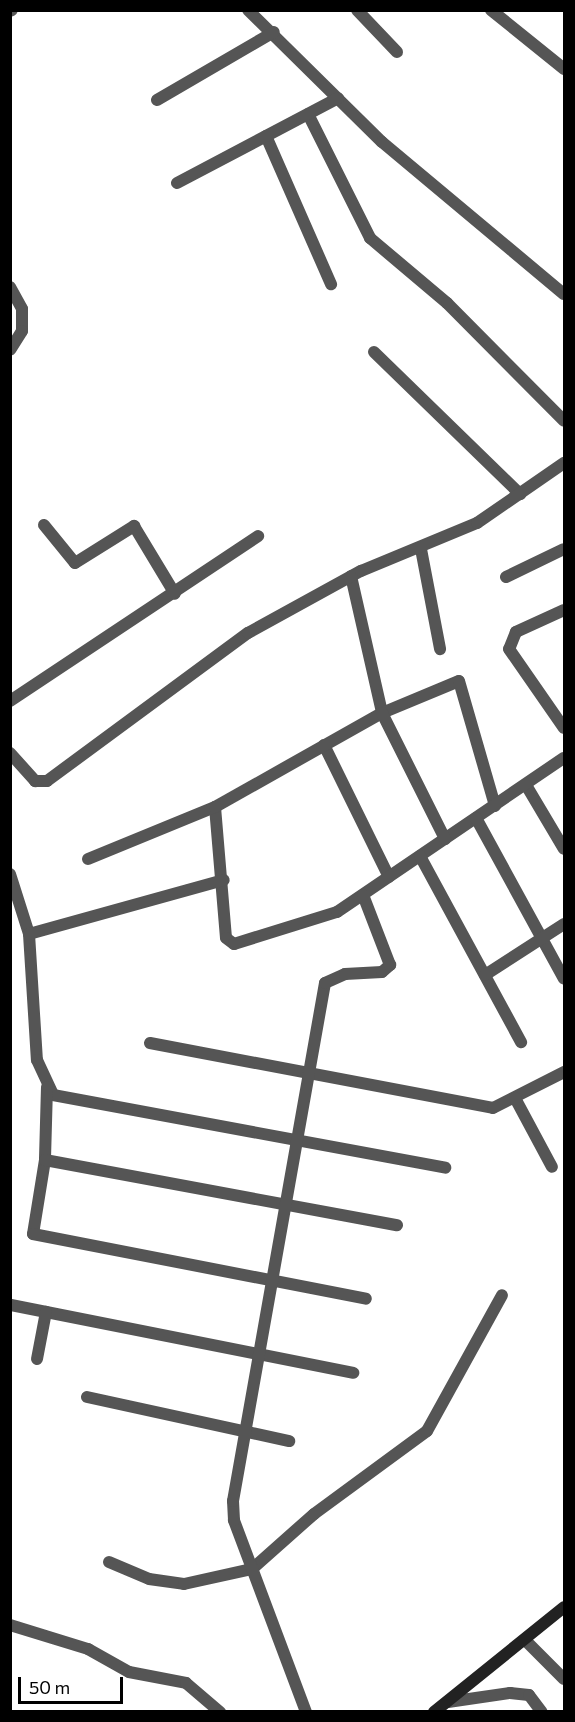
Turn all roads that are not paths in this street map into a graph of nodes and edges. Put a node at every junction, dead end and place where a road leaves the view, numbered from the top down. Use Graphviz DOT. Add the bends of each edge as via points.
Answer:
graph roads {
  1 [pos="248,10"];
  2 [pos="357,10"];
  3 [pos="492,10"];
  4 [pos="274,32"];
  5 [pos="397,52"];
  6 [pos="564,69"];
  7 [pos="338,98"];
  8 [pos="157,100"];
  9 [pos="308,114"];
  10 [pos="266,136"];
  11 [pos="177,183"];
  12 [pos="331,284"];
  13 [pos="10,286"];
  14 [pos="564,294"];
  15 [pos="10,350"];
  16 [pos="374,352"];
  17 [pos="564,421"];
  18 [pos="564,463"];
  19 [pos="520,494"];
  20 [pos="44,525"];
  21 [pos="258,536"];
  22 [pos="421,549"];
  23 [pos="564,549"];
  24 [pos="351,576"];
  25 [pos="506,577"];
  26 [pos="175,594"];
  27 [pos="564,611"];
  28 [pos="440,649"];
  29 [pos="10,701"];
  30 [pos="382,713"];
  31 [pos="564,728"];
  32 [pos="324,745"];
  33 [pos="10,753"];
  34 [pos="564,758"];
  35 [pos="526,785"];
  36 [pos="495,806"];
  37 [pos="215,807"];
  38 [pos="476,818"];
  39 [pos="445,839"];
  40 [pos="564,849"];
  41 [pos="420,856"];
  42 [pos="88,859"];
  43 [pos="10,874"];
  44 [pos="389,877"];
  45 [pos="224,880"];
  46 [pos="363,895"];
  47 [pos="564,924"];
  48 [pos="29,934"];
  49 [pos="542,938"];
  50 [pos="485,975"];
  51 [pos="564,979"];
  52 [pos="521,1042"];
  53 [pos="150,1043"];
  54 [pos="308,1071"];
  55 [pos="564,1072"];
  56 [pos="47,1087"];
  57 [pos="515,1098"];
  58 [pos="296,1140"];
  59 [pos="45,1160"];
  60 [pos="552,1167"];
  61 [pos="445,1168"];
  62 [pos="285,1204"];
  63 [pos="397,1225"];
  64 [pos="272,1280"];
  65 [pos="502,1295"];
  66 [pos="366,1299"];
  67 [pos="10,1305"];
  68 [pos="46,1312"];
  69 [pos="258,1356"];
  70 [pos="37,1359"];
  71 [pos="353,1373"];
  72 [pos="87,1397"];
  73 [pos="245,1431"];
  74 [pos="289,1441"];
  75 [pos="109,1562"];
  76 [pos="252,1569"];
  77 [pos="564,1607"];
  78 [pos="10,1625"];
  79 [pos="525,1640"];
  80 [pos="564,1679"];
  81 [pos="448,1702"];
  82 [pos="220,1712"];
  83 [pos="306,1712"];
  84 [pos="434,1712"];
  85 [pos="542,1712"];
  1 -- 4 [label="street"];
  2 -- 5 [label="street"];
  3 -- 6 [label="street"];
  4 -- 7 [label="street"];
  4 -- 8 [label="street"];
  7 -- 9 [label="street"];
  7 -- 14 [label="street"];
  9 -- 10 [label="street"];
  9 -- 17 [label="street" via="370,238 447,303"];
  10 -- 11 [label="street"];
  10 -- 12 [label="street"];
  13 -- 15 [label="street" via="22,309 22,331"];
  16 -- 19 [label="street"];
  18 -- 19 [label="street"];
  19 -- 22 [label="street" via="477,523"];
  20 -- 26 [label="street" via="75,563 134,526"];
  21 -- 26 [label="street"];
  22 -- 24 [label="street"];
  22 -- 28 [label="street"];
  23 -- 25 [label="street"];
  24 -- 30 [label="street"];
  24 -- 33 [label="street" via="248,633 47,781 35,780"];
  26 -- 29 [label="street"];
  27 -- 31 [label="street" via="516,632 509,649"];
  30 -- 32 [label="street"];
  30 -- 36 [label="street" via="459,681"];
  30 -- 39 [label="street"];
  32 -- 37 [label="street"];
  32 -- 44 [label="street"];
  34 -- 35 [label="street"];
  35 -- 36 [label="street"];
  35 -- 40 [label="street"];
  36 -- 38 [label="street"];
  37 -- 42 [label="street"];
  37 -- 45 [label="street"];
  38 -- 39 [label="street"];
  38 -- 49 [label="street"];
  39 -- 41 [label="street"];
  41 -- 44 [label="street"];
  41 -- 50 [label="street"];
  43 -- 48 [label="street"];
  44 -- 46 [label="street"];
  45 -- 46 [label="street" via="226,938 234,944 324,918"];
  45 -- 48 [label="street"];
  46 -- 54 [label="street" via="390,965 382,972 345,975 325,983"];
  47 -- 49 [label="street"];
  48 -- 56 [label="street" via="37,1060"];
  49 -- 50 [label="street"];
  49 -- 51 [label="street"];
  50 -- 52 [label="street"];
  53 -- 54 [label="street"];
  54 -- 57 [label="street" via="479,1107 493,1108"];
  54 -- 58 [label="street"];
  55 -- 57 [label="street"];
  56 -- 58 [label="street" via="53,1095"];
  56 -- 59 [label="street"];
  57 -- 60 [label="street"];
  58 -- 61 [label="street"];
  58 -- 62 [label="street"];
  59 -- 62 [label="street"];
  59 -- 64 [label="street" via="33,1234"];
  62 -- 63 [label="street"];
  62 -- 64 [label="street"];
  64 -- 66 [label="street"];
  64 -- 69 [label="street"];
  65 -- 76 [label="street" via="427,1431 314,1514"];
  67 -- 68 [label="street"];
  68 -- 69 [label="street"];
  68 -- 70 [label="street"];
  69 -- 71 [label="street"];
  69 -- 73 [label="street"];
  72 -- 73 [label="street"];
  73 -- 74 [label="street"];
  73 -- 76 [label="street" via="232,1511"];
  75 -- 76 [label="street" via="149,1579 184,1584"];
  76 -- 83 [label="street"];
  77 -- 79 [label="street"];
  78 -- 82 [label="street" via="88,1649 129,1672 186,1683"];
  79 -- 80 [label="street"];
  79 -- 81 [label="street"];
  81 -- 84 [label="street"];
  81 -- 85 [label="street" via="510,1693 529,1695"];
}
